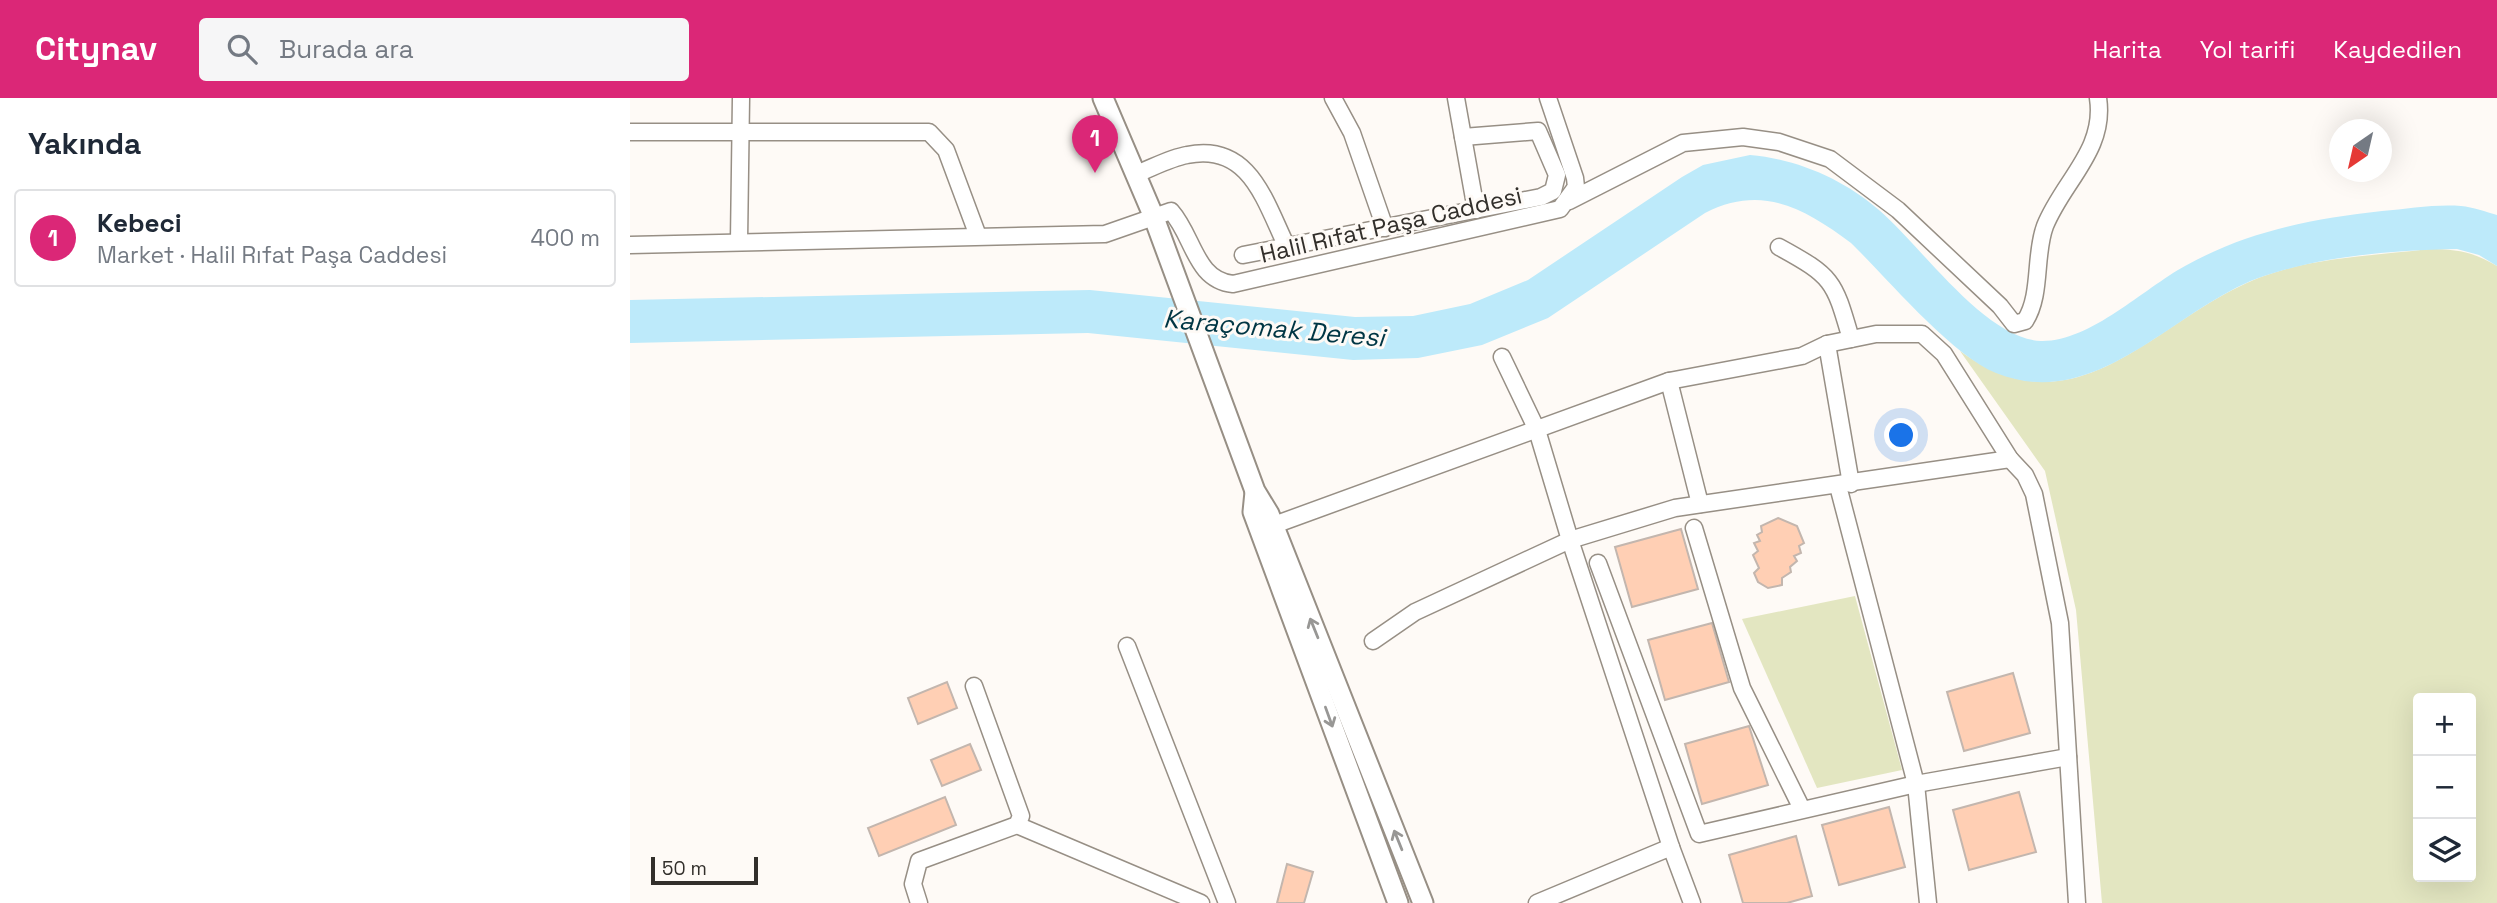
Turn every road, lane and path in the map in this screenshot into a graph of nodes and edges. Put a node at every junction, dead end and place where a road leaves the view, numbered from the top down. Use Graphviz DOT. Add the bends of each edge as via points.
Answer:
graph roads {
  1 [pos="741,98"];
  2 [pos="1103,98"];
  3 [pos="1118,98"];
  4 [pos="1333,98"];
  5 [pos="1456,98"];
  6 [pos="1548,98"];
  7 [pos="2098,98"];
  8 [pos="740,130"];
  9 [pos="1116,131"];
  10 [pos="630,132"];
  11 [pos="1463,137"];
  12 [pos="1136,174"];
  13 [pos="1569,201"];
  14 [pos="1476,210"];
  15 [pos="1153,215"];
  16 [pos="1385,228"];
  17 [pos="978,236"];
  18 [pos="739,241"];
  19 [pos="630,245"];
  20 [pos="1287,247"];
  21 [pos="1779,247"];
  22 [pos="1243,255"];
  23 [pos="1851,339"];
  24 [pos="1827,344"];
  25 [pos="1502,356"];
  26 [pos="1669,381"];
  27 [pos="1537,430"];
  28 [pos="2010,459"];
  29 [pos="1845,485"];
  30 [pos="1255,491"];
  31 [pos="1700,504"];
  32 [pos="1274,525"];
  33 [pos="1694,528"];
  34 [pos="1570,540"];
  35 [pos="1598,563"];
  36 [pos="1373,641"];
  37 [pos="1127,646"];
  38 [pos="974,685"];
  39 [pos="2068,757"];
  40 [pos="1916,784"];
  41 [pos="1802,809"];
  42 [pos="1017,825"];
  43 [pos="1671,847"];
  44 [pos="919,903"];
  45 [pos="1201,903"];
  46 [pos="1227,903"];
  47 [pos="1398,903"];
  48 [pos="1423,903"];
  49 [pos="1537,903"];
  50 [pos="1692,903"];
  51 [pos="1928,903"];
  52 [pos="2077,903"];
  1 -- 8 [label="street"];
  2 -- 9 [label="main road"];
  3 -- 9 [label="main road"];
  4 -- 16 [label="street, Halil Rıfat Paşa Caddesi" via="1352,133"];
  5 -- 11 [label="street, Halil Rıfat Paşa Caddesi"];
  6 -- 13 [label="street" via="1575,177"];
  7 -- 13 [label="street" via="2101,117 2094,145 2045,226 2032,310 2025,321 2014,324 1898,210 1830,159 1779,142 1743,137 1683,143"];
  8 -- 10 [label="street"];
  8 -- 17 [label="street" via="929,132 946,150"];
  8 -- 18 [label="street"];
  9 -- 12 [label="main road"];
  11 -- 14 [label="street, Halil Rıfat Paşa Caddesi"];
  11 -- 14 [label="street, Halil Rıfat Paşa Caddesi" via="1538,131 1558,174 1553,191 1541,197"];
  12 -- 15 [label="main road"];
  12 -- 20 [label="street, Halil Rıfat Paşa Caddesi" via="1187,154 1232,160 1250,172"];
  13 -- 15 [label="street, Halil Rıfat Paşa Caddesi" via="1560,209 1233,284 1218,283 1203,271 1195,247 1171,211"];
  14 -- 16 [label="street, Halil Rıfat Paşa Caddesi"];
  15 -- 17 [label="street" via="1105,234"];
  15 -- 30 [label="main road"];
  16 -- 20 [label="street, Halil Rıfat Paşa Caddesi"];
  17 -- 18 [label="street"];
  18 -- 19 [label="street"];
  20 -- 22 [label="street, Halil Rıfat Paşa Caddesi"];
  21 -- 23 [label="street" via="1811,264 1836,288"];
  23 -- 24 [label="street"];
  23 -- 28 [label="street" via="1922,334 1944,354"];
  24 -- 26 [label="street" via="1802,356"];
  24 -- 29 [label="street"];
  25 -- 27 [label="street"];
  26 -- 27 [label="street"];
  26 -- 31 [label="street"];
  27 -- 32 [label="street"];
  27 -- 34 [label="street"];
  28 -- 29 [label="street"];
  28 -- 39 [label="street" via="2034,494 2060,623"];
  29 -- 31 [label="street"];
  29 -- 40 [label="street"];
  30 -- 32 [label="main road"];
  30 -- 47 [label="main road, one-way" via="1253,512"];
  31 -- 34 [label="street"];
  48 -- 32 [label="main road, one-way"];
  33 -- 41 [label="street" via="1742,688"];
  34 -- 36 [label="street" via="1426,606"];
  34 -- 43 [label="street"];
  35 -- 41 [label="street" via="1699,834"];
  37 -- 46 [label="street"];
  38 -- 42 [label="street" via="1021,816"];
  39 -- 40 [label="street"];
  39 -- 52 [label="street"];
  40 -- 41 [label="street"];
  40 -- 51 [label="street"];
  42 -- 44 [label="street" via="919,861 913,884"];
  42 -- 45 [label="street"];
  43 -- 49 [label="street"];
  43 -- 50 [label="street"];
}
